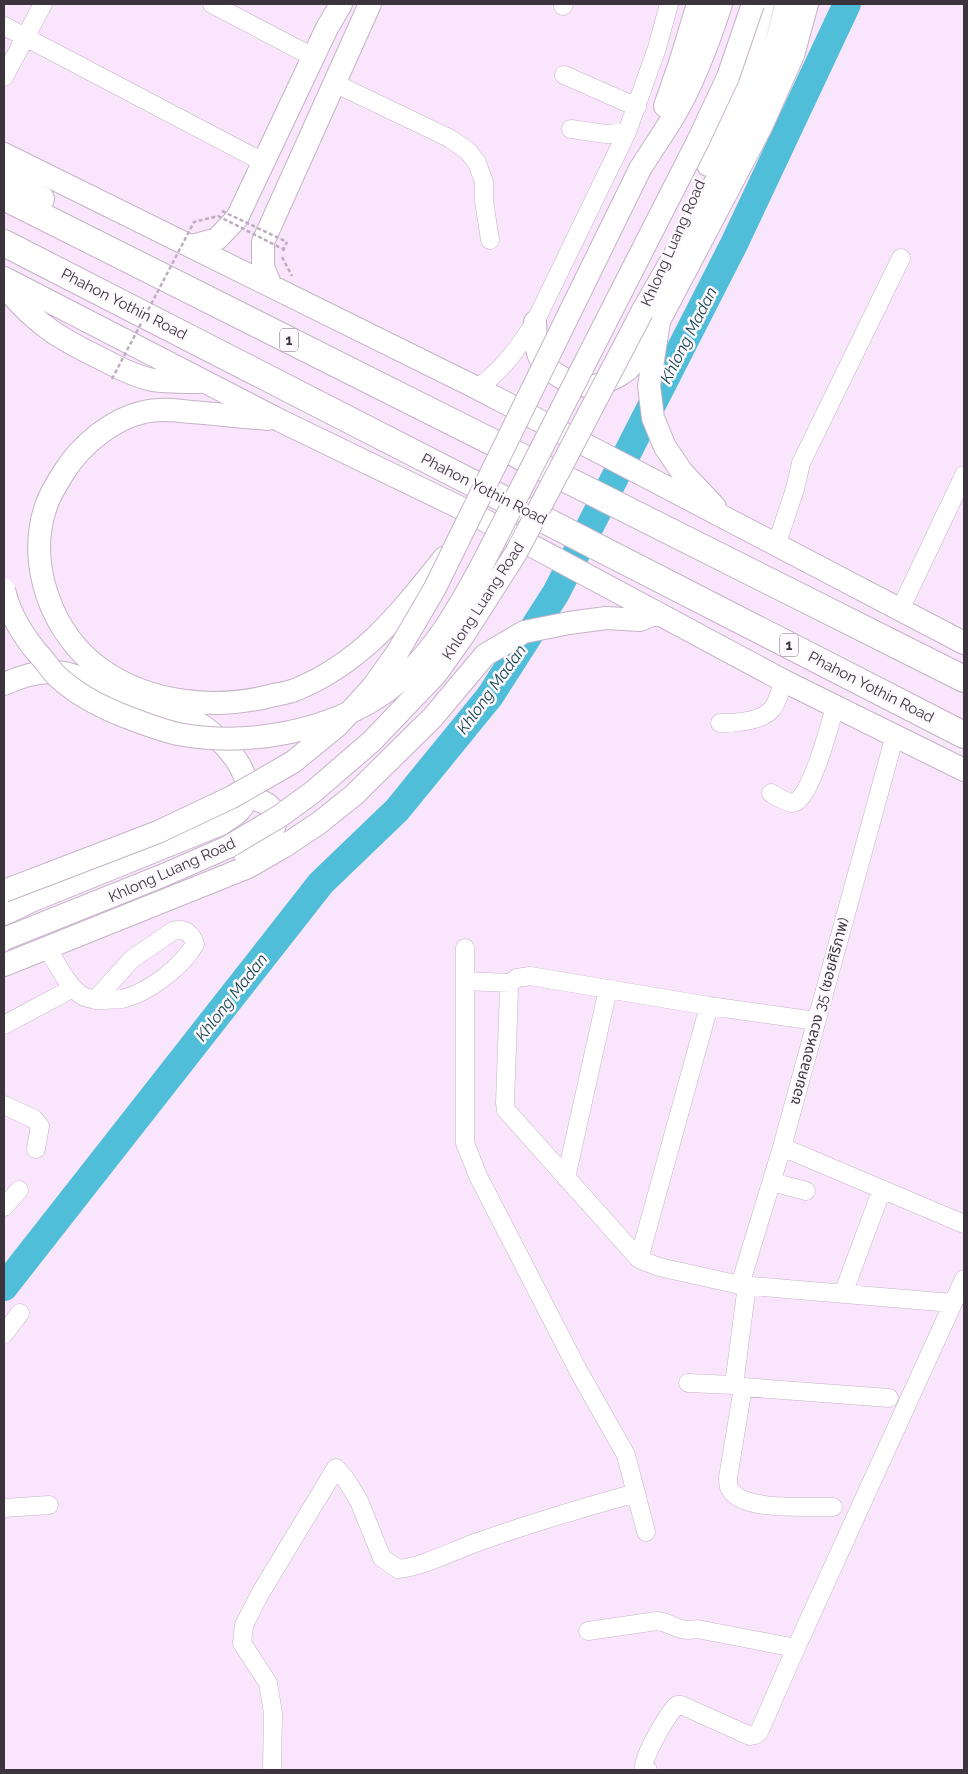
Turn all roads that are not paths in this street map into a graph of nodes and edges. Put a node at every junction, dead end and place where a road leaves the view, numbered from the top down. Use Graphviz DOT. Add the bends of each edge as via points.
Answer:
graph roads {
  1 [pos="43,4"];
  2 [pos="212,4"];
  3 [pos="334,4"];
  4 [pos="341,4"];
  5 [pos="370,4"];
  6 [pos="668,4"];
  7 [pos="698,4"];
  8 [pos="721,4"];
  9 [pos="753,4"];
  10 [pos="763,4"];
  11 [pos="786,4"];
  12 [pos="807,4"];
  13 [pos="4,26"];
  14 [pos="327,28"];
  15 [pos="24,38"];
  16 [pos="313,57"];
  17 [pos="564,75"];
  18 [pos="4,77"];
  19 [pos="334,83"];
  20 [pos="637,107"];
  21 [pos="571,129"];
  22 [pos="627,132"];
  23 [pos="268,153"];
  24 [pos="4,154"];
  25 [pos="301,159"];
  26 [pos="640,169"];
  27 [pos="4,176"];
  28 [pos="4,197"];
  29 [pos="73,231"];
  30 [pos="490,240"];
  31 [pos="4,243"];
  32 [pos="192,246"];
  33 [pos="901,258"];
  34 [pos="4,278"];
  35 [pos="4,285"];
  36 [pos="271,286"];
  37 [pos="651,316"];
  38 [pos="536,322"];
  39 [pos="208,383"];
  40 [pos="477,388"];
  41 [pos="281,421"];
  42 [pos="964,475"];
  43 [pos="728,520"];
  44 [pos="776,546"];
  45 [pos="452,548"];
  46 [pos="4,590"];
  47 [pos="900,610"];
  48 [pos="657,614"];
  49 [pos="964,643"];
  50 [pos="964,679"];
  51 [pos="784,680"];
  52 [pos="4,684"];
  53 [pos="835,706"];
  54 [pos="720,723"];
  55 [pos="895,735"];
  56 [pos="964,735"];
  57 [pos="964,770"];
  58 [pos="771,793"];
  59 [pos="246,797"];
  60 [pos="4,891"];
  61 [pos="180,895"];
  62 [pos="4,914"];
  63 [pos="4,939"];
  64 [pos="47,948"];
  65 [pos="465,948"];
  66 [pos="4,965"];
  67 [pos="466,981"];
  68 [pos="510,983"];
  69 [pos="73,988"];
  70 [pos="608,989"];
  71 [pos="96,1000"];
  72 [pos="709,1006"];
  73 [pos="816,1021"];
  74 [pos="4,1025"];
  75 [pos="4,1105"];
  76 [pos="782,1147"];
  77 [pos="36,1149"];
  78 [pos="566,1178"];
  79 [pos="772,1182"];
  80 [pos="882,1189"];
  81 [pos="19,1190"];
  82 [pos="806,1191"];
  83 [pos="4,1207"];
  84 [pos="964,1224"];
  85 [pos="639,1259"];
  86 [pos="964,1279"];
  87 [pos="744,1285"];
  88 [pos="843,1294"];
  89 [pos="952,1303"];
  90 [pos="20,1313"];
  91 [pos="4,1334"];
  92 [pos="688,1383"];
  93 [pos="738,1386"];
  94 [pos="889,1398"];
  95 [pos="636,1493"];
  96 [pos="49,1505"];
  97 [pos="833,1507"];
  98 [pos="4,1508"];
  99 [pos="646,1532"];
  100 [pos="588,1631"];
  101 [pos="796,1648"];
  102 [pos="272,1770"];
  103 [pos="648,1770"];
  1 -- 15 [label="street"];
  2 -- 16 [label="street"];
  3 -- 14 [label="main road"];
  4 -- 14 [label="main road"];
  5 -- 19 [label="main road"];
  6 -- 20 [label="street" via="658,48"];
  7 -- 26 [label="main road" via="680,63"];
  8 -- 26 [label="main road" via="706,48 683,98"];
  9 -- 46 [label="main road, bridge" via="728,77 698,141 458,610 433,646 388,689 348,712 288,732 245,738 171,732 96,704 58,677 22,632"];
  10 -- 37 [label="main road, Khlong Luang Road" via="755,43 738,94"];
  11 -- 37 [label="main road" via="780,33 751,108"];
  12 -- 37 [label="main road" via="793,56 761,127"];
  13 -- 15 [label="street"];
  14 -- 16 [label="main road"];
  15 -- 18 [label="street"];
  15 -- 23 [label="street"];
  16 -- 23 [label="main road"];
  17 -- 20 [label="street"];
  19 -- 25 [label="main road"];
  19 -- 30 [label="street" via="449,138 468,151 484,182"];
  20 -- 22 [label="street"];
  21 -- 22 [label="street" via="606,134"];
  22 -- 38 [label="street"];
  23 -- 25 [label="main road"];
  23 -- 32 [label="main road" via="237,218 217,238"];
  24 -- 32 [label="main road"];
  25 -- 36 [label="main road" via="263,242 263,267"];
  26 -- 45 [label="main road, bridge"];
  27 -- 29 [label="highway" via="57,209"];
  28 -- 29 [label="highway, 1"];
  29 -- 50 [label="highway, 1"];
  31 -- 56 [label="highway, Phahon Yothin Road / 1"];
  32 -- 36 [label="main road"];
  33 -- 44 [label="street" via="801,463"];
  34 -- 39 [label="main road, Phahon Yothin Road / 1"];
  35 -- 39 [label="main road" via="46,329 126,372 155,380"];
  36 -- 40 [label="main road"];
  37 -- 38 [label="main road" via="631,366 618,376 592,386 572,382 544,364 536,346"];
  37 -- 43 [label="main road" via="649,386 653,418 665,447 682,472"];
  37 -- 63 [label="main road, Khlong Luang Road, bridge" via="516,553 463,636 436,674 372,741 313,792 228,847"];
  38 -- 40 [label="street" via="503,366"];
  39 -- 41 [label="main road, Phahon Yothin Road / 1"];
  40 -- 43 [label="main road"];
  41 -- 45 [label="main road" via="176,410 144,412 125,418 104,431 71,461 52,490 42,524 42,578 47,597 62,627 101,670 142,690 212,704 251,701 293,691 358,654 386,628"];
  41 -- 48 [label="main road, Phahon Yothin Road / 1" via="469,512"];
  42 -- 47 [label="street"];
  43 -- 44 [label="main road"];
  44 -- 47 [label="main road"];
  45 -- 60 [label="main road, bridge" via="416,623 372,688 337,726 293,762 232,797 158,832"];
  47 -- 49 [label="main road"];
  48 -- 51 [label="main road, Phahon Yothin Road / 1"];
  48 -- 61 [label="main road" via="640,620 606,618 524,632 485,654 433,717 354,795 319,823 248,867"];
  51 -- 53 [label="main road, Phahon Yothin Road / 1"];
  51 -- 54 [label="street" via="772,709 754,720"];
  52 -- 59 [label="main road" via="28,675 55,672 78,676 123,698 195,722 215,735 232,753 243,771"];
  53 -- 55 [label="main road, Phahon Yothin Road / 1"];
  53 -- 58 [label="street" via="814,775 800,798 790,802"];
  55 -- 57 [label="main road, Phahon Yothin Road / 1"];
  55 -- 73 [label="street, ซอยคลองหลวง 35 (ซอยศิริภาพ)"];
  59 -- 61 [label="main road" via="261,800 273,809 276,815 273,832"];
  59 -- 62 [label="main road" via="240,810 221,824"];
  61 -- 64 [label="main road"];
  64 -- 66 [label="main road"];
  64 -- 69 [label="street"];
  65 -- 67 [label="street"];
  67 -- 68 [label="street"];
  67 -- 95 [label="street" via="465,1130 468,1151 545,1307 626,1455"];
  68 -- 70 [label="street" via="530,976"];
  68 -- 78 [label="street" via="506,1110"];
  69 -- 71 [label="street"];
  69 -- 74 [label="street"];
  70 -- 72 [label="street"];
  70 -- 78 [label="street"];
  71 -- 71 [label="street" via="121,999 142,992 169,973 190,952 195,944 192,936 173,931 132,959"];
  72 -- 73 [label="street"];
  72 -- 85 [label="street"];
  73 -- 76 [label="street, ซอยคลองหลวง 35 (ซอยศิริภาพ)"];
  75 -- 77 [label="street" via="34,1119 40,1126"];
  76 -- 79 [label="street, ซอยคลองหลวง 35 (ซอยศิริภาพ)"];
  76 -- 80 [label="street"];
  78 -- 85 [label="street"];
  79 -- 82 [label="street"];
  79 -- 87 [label="street, ซอยคลองหลวง 35 (ซอยศิริภาพ)"];
  80 -- 84 [label="street"];
  80 -- 88 [label="street"];
  81 -- 83 [label="street"];
  85 -- 87 [label="street" via="659,1267"];
  86 -- 89 [label="street"];
  87 -- 88 [label="street"];
  87 -- 93 [label="street, ซอยคลองหลวง 35 (ซอยศิริภาพ)"];
  88 -- 89 [label="street"];
  89 -- 101 [label="street"];
  90 -- 91 [label="street"];
  92 -- 93 [label="street"];
  93 -- 94 [label="street"];
  93 -- 97 [label="street, ซอยคลองหลวง 35 (ซอยศิริภาพ)" via="729,1489 737,1498 756,1504"];
  95 -- 99 [label="street"];
  95 -- 102 [label="street" via="563,1512 412,1567 398,1569 382,1558 359,1502 336,1468 244,1625 242,1643 268,1683 273,1713"];
  96 -- 98 [label="street"];
  100 -- 101 [label="street" via="657,1621 683,1630 697,1629"];
  101 -- 103 [label="street" via="756,1735 750,1736 677,1706 660,1729 645,1761 644,1768"];
}
